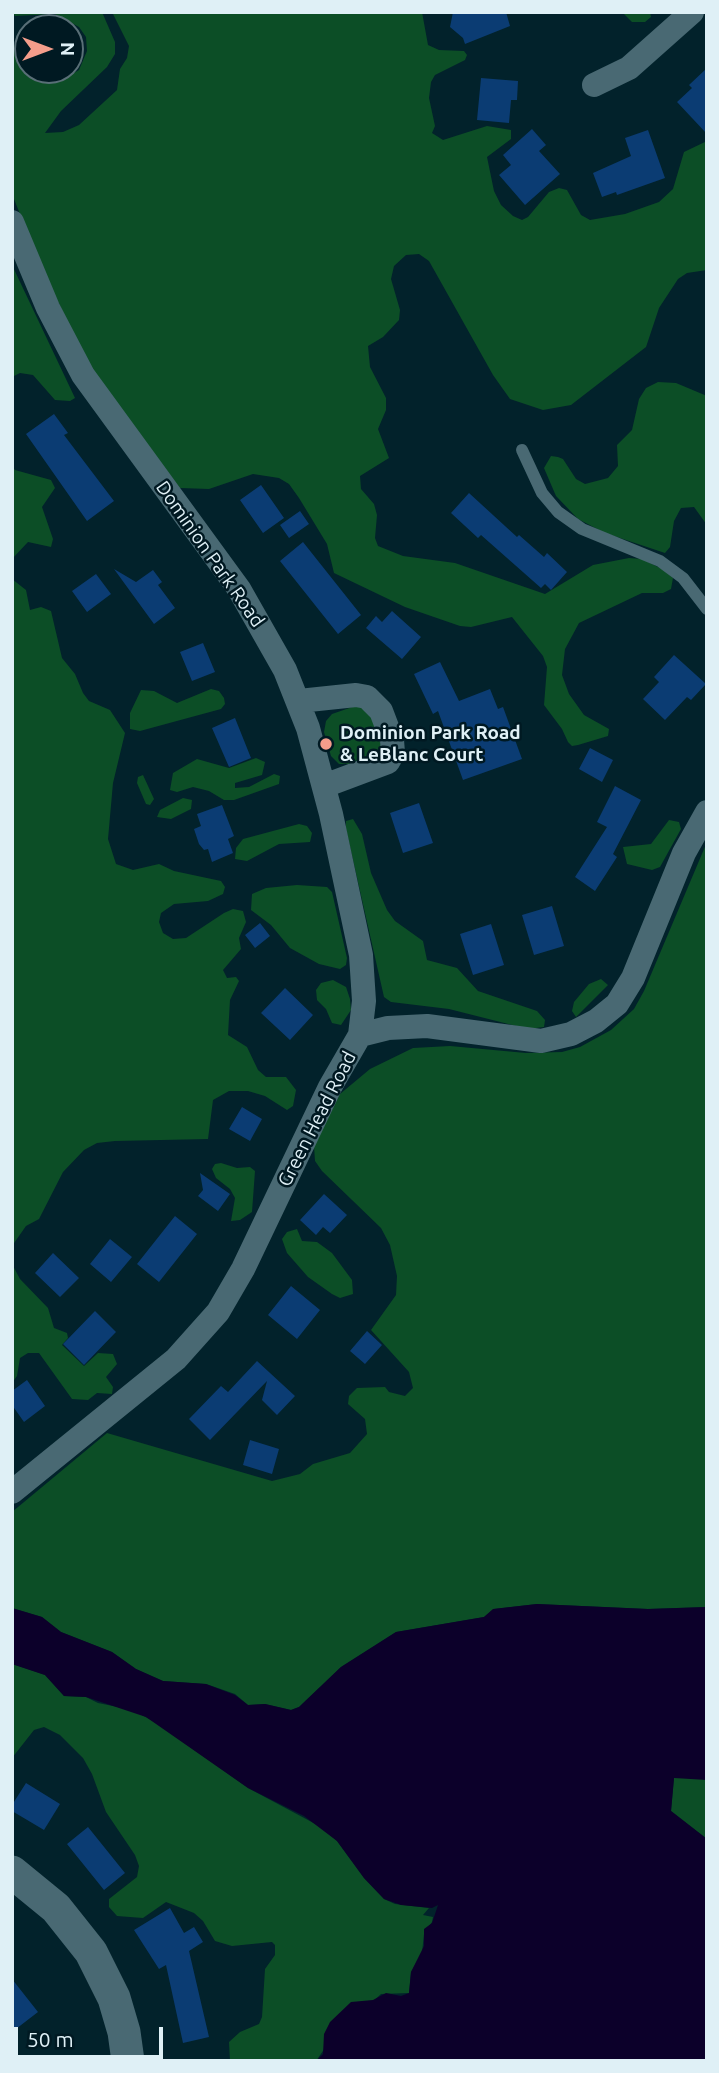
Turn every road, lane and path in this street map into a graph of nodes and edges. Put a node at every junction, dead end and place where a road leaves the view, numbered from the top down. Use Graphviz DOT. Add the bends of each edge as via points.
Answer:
graph roads {
  1 [pos="692,12"];
  2 [pos="594,85"];
  3 [pos="12,222"];
  4 [pos="522,450"];
  5 [pos="707,609"];
  6 [pos="299,701"];
  7 [pos="324,786"];
  8 [pos="707,812"];
  9 [pos="360,1035"];
  10 [pos="12,1492"];
  11 [pos="12,1872"];
  12 [pos="128,2061"];
  1 -- 2 [label="street" via="629,68"];
  3 -- 6 [label="street, Dominion Park Road" via="48,308 83,375 239,589"];
  4 -- 5 [label="lane" via="533,479 558,512 582,529 660,561 683,578"];
  6 -- 7 [label="street, Dominion Park Road"];
  6 -- 7 [label="street" via="368,697 381,711 392,740 388,762"];
  7 -- 9 [label="street, Dominion Park Road" via="362,956"];
  8 -- 9 [label="street, Green Head Road" via="684,853 633,978 617,1004 596,1021 571,1034 541,1041 427,1026"];
  9 -- 10 [label="street, Green Head Road" via="330,1087 243,1269 213,1318 165,1369"];
  11 -- 12 [label="street" via="57,1908 90,1952 114,1998"];
}
